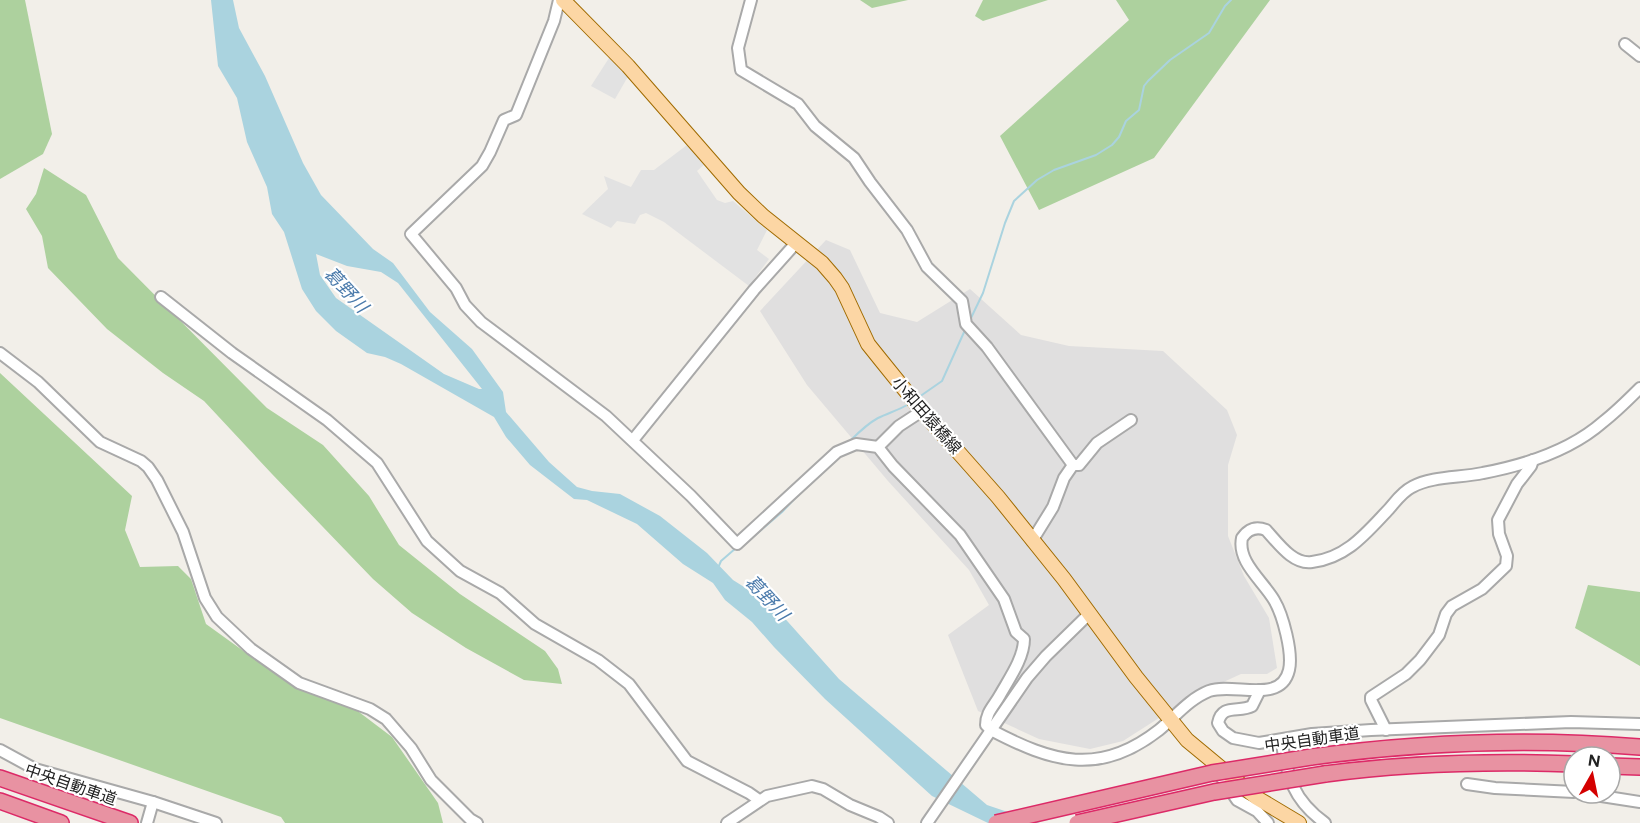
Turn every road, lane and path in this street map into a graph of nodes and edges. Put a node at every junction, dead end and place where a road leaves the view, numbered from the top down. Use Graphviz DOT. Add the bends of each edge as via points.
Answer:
graph roads {
  1 [pos="561,0"];
  2 [pos="751,0"];
  3 [pos="1625,44"];
  4 [pos="1640,56"];
  5 [pos="796,243"];
  6 [pos="161,297"];
  7 [pos="0,353"];
  8 [pos="1640,388"];
  9 [pos="922,411"];
  10 [pos="1131,420"];
  11 [pos="633,440"];
  12 [pos="878,447"];
  13 [pos="1533,460"];
  14 [pos="1073,465"];
  15 [pos="1032,541"];
  16 [pos="1088,615"];
  17 [pos="1260,690"];
  18 [pos="1170,721"];
  19 [pos="1640,724"];
  20 [pos="991,730"];
  21 [pos="1386,730"];
  22 [pos="1281,740"];
  23 [pos="1640,747"];
  24 [pos="0,750"];
  25 [pos="1210,760"];
  26 [pos="1562,764"];
  27 [pos="1622,766"];
  28 [pos="1640,767"];
  29 [pos="0,778"];
  30 [pos="1467,784"];
  31 [pos="1562,791"];
  32 [pos="1622,799"];
  33 [pos="759,800"];
  34 [pos="0,801"];
  35 [pos="1640,802"];
  36 [pos="152,805"];
  37 [pos="472,822"];
  38 [pos="61,823"];
  39 [pos="130,823"];
  40 [pos="147,823"];
  41 [pos="216,823"];
  42 [pos="727,823"];
  43 [pos="888,823"];
  44 [pos="927,823"];
  45 [pos="996,823"];
  46 [pos="1077,823"];
  47 [pos="1268,823"];
  48 [pos="1299,823"];
  49 [pos="1325,823"];
  1 -- 5 [label="main road, 小和田猿橋線" via="636,74 739,193"];
  1 -- 11 [label="street" via="516,115 504,120 482,166 411,234 481,322"];
  2 -- 14 [label="street" via="738,48 741,70 798,104 815,126 854,158 907,230 927,267 962,301 970,327"];
  3 -- 4 [label="street"];
  5 -- 9 [label="main road, 小和田猿橋線" via="835,278 868,344"];
  5 -- 11 [label="street"];
  6 -- 33 [label="street" via="327,420 377,463 427,541 460,571 500,593 535,624 598,660 628,684 687,761"];
  7 -- 37 [label="street" via="38,382 100,442 148,467 183,532 205,598 217,617 251,649 299,683 386,718 431,780"];
  8 -- 13 [label="street" via="1579,439"];
  9 -- 12 [label="street"];
  9 -- 15 [label="main road, 小和田猿橋線"];
  10 -- 14 [label="street" via="1097,442 1079,465"];
  11 -- 12 [label="street" via="737,544 837,452 856,444"];
  12 -- 20 [label="street" via="960,535 1004,599 1016,632 1024,639 1024,649 986,716"];
  13 -- 17 [label="street" via="1411,487 1354,545 1317,561 1296,559 1266,530 1249,530 1241,542 1242,555 1278,606 1290,663 1280,686"];
  13 -- 21 [label="street" via="1498,520 1508,556 1506,566 1482,590 1452,606 1439,635 1420,660 1371,698"];
  14 -- 15 [label="street"];
  15 -- 16 [label="main road, 小和田猿橋線"];
  16 -- 18 [label="main road, 小和田猿橋線"];
  16 -- 20 [label="street" via="1040,663"];
  17 -- 18 [label="street" via="1208,691"];
  17 -- 22 [label="street" via="1252,706 1223,712 1219,726 1241,741"];
  18 -- 20 [label="street" via="1127,750 1088,760 1042,754"];
  18 -- 25 [label="main road, 小和田猿橋線"];
  19 -- 21 [label="street" via="1572,722"];
  20 -- 44 [label="street"];
  21 -- 22 [label="street"];
  22 -- 49 [label="street" via="1293,790"];
  23 -- 45 [label="highway, 中央自動車道, bridge" via="1490,742 1311,757 1212,773"];
  24 -- 36 [label="street" via="35,769"];
  25 -- 47 [label="street" via="1237,800 1257,811"];
  25 -- 48 [label="main road, 小和田猿橋線" via="1257,798"];
  26 -- 46 [label="highway, bridge" via="1393,766 1325,774 1214,792"];
  27 -- 28 [label="highway"];
  29 -- 39 [label="highway, 中央自動車道"];
  30 -- 31 [label="street"];
  32 -- 35 [label="street"];
  33 -- 42 [label="street"];
  33 -- 43 [label="street" via="816,786"];
  34 -- 38 [label="highway"];
  36 -- 40 [label="street"];
  36 -- 41 [label="street"];
}
